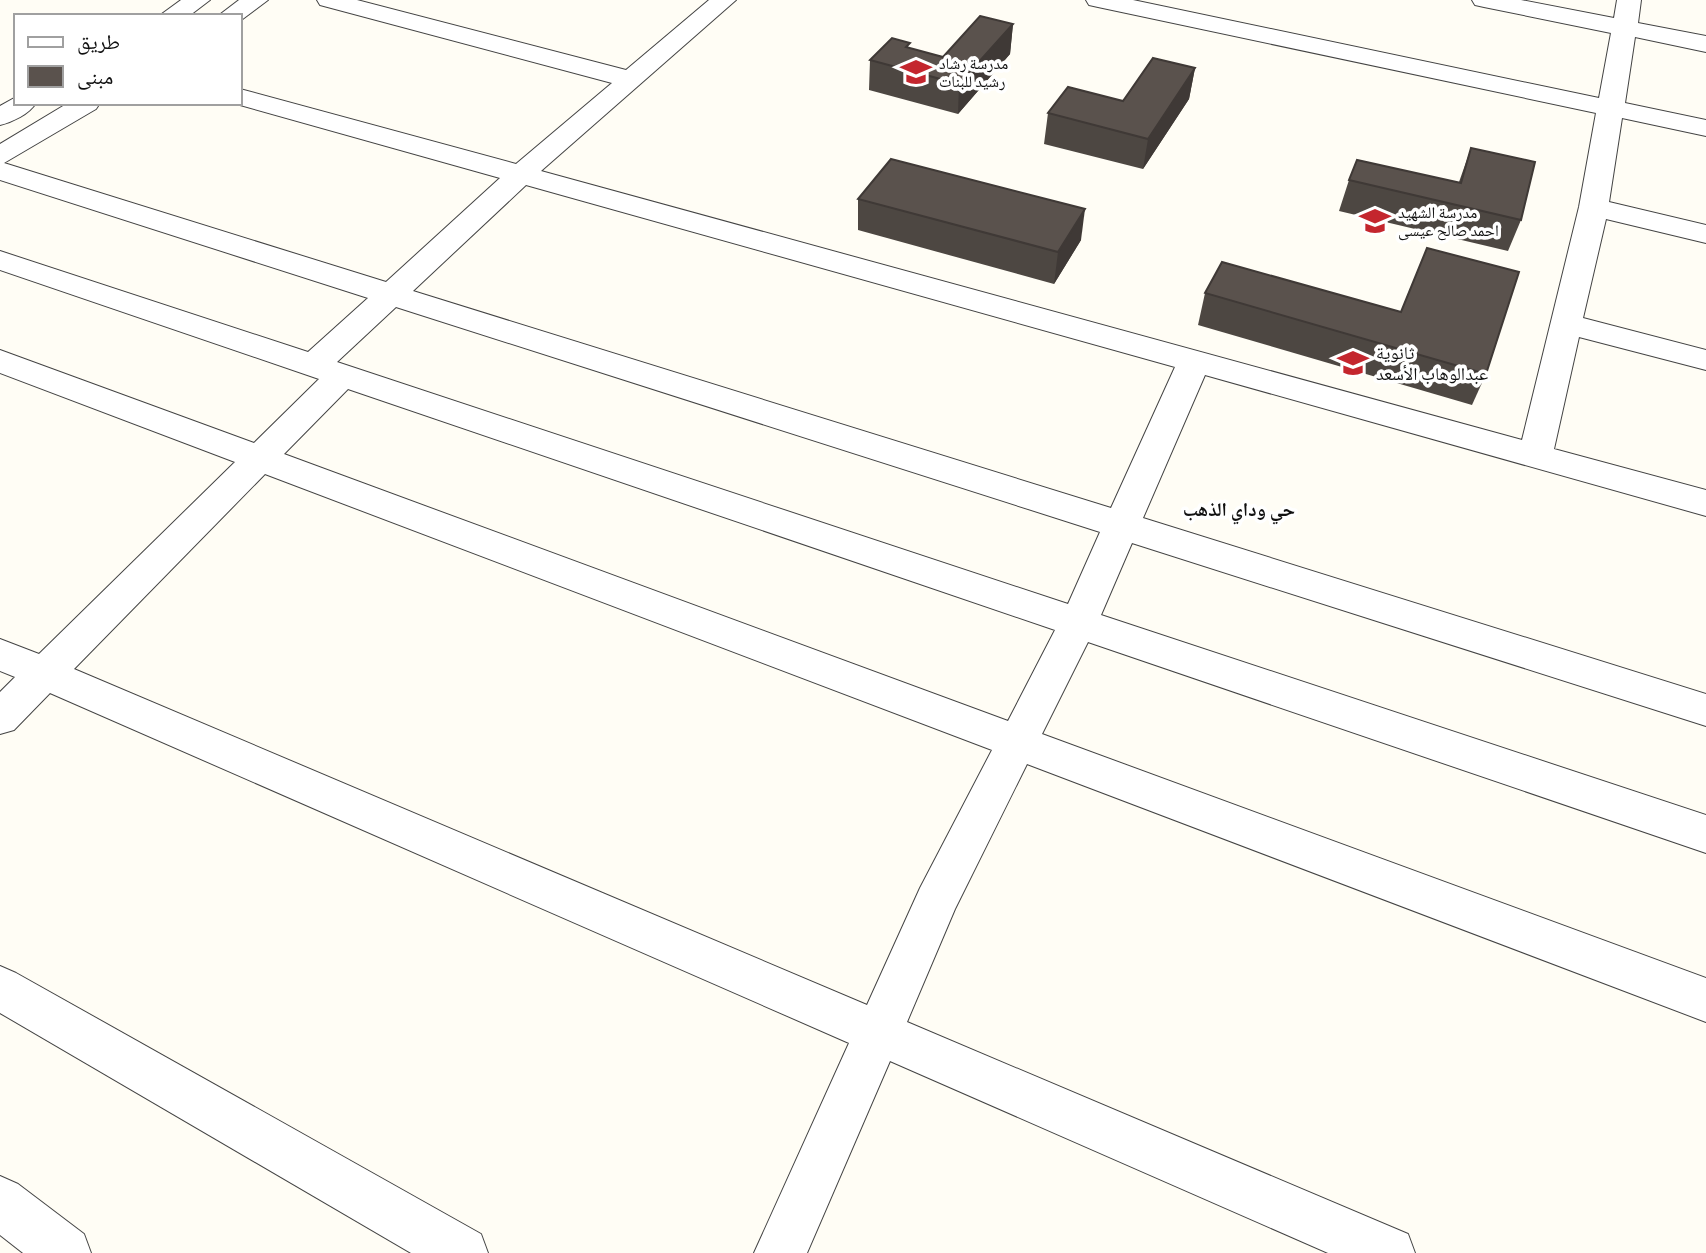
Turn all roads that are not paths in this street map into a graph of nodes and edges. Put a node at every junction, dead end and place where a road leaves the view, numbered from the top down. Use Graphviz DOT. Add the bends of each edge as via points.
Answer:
graph roads {
  1 [pos="198,0"];
  2 [pos="256,0"];
  3 [pos="330,0"];
  4 [pos="722,0"];
  5 [pos="1485,0"];
  6 [pos="1111,1"];
  7 [pos="174,14"];
  8 [pos="233,14"];
  9 [pos="1626,14"];
  10 [pos="1706,44"];
  11 [pos="632,80"];
  12 [pos="242,98"];
  13 [pos="20,105"];
  14 [pos="84,105"];
  15 [pos="1612,108"];
  16 [pos="0,117"];
  17 [pos="1706,128"];
  18 [pos="0,156"];
  19 [pos="0,171"];
  20 [pos="520,175"];
  21 [pos="1594,207"];
  22 [pos="1706,234"];
  23 [pos="0,260"];
  24 [pos="392,295"];
  25 [pos="1567,324"];
  26 [pos="1706,360"];
  27 [pos="0,361"];
  28 [pos="1194,362"];
  29 [pos="328,370"];
  30 [pos="1535,456"];
  31 [pos="257,458"];
  32 [pos="1706,503"];
  33 [pos="1121,525"];
  34 [pos="1079,623"];
  35 [pos="0,654"];
  36 [pos="46,673"];
  37 [pos="1706,710"];
  38 [pos="0,718"];
  39 [pos="1017,742"];
  40 [pos="1706,834"];
  41 [pos="0,988"];
  42 [pos="1706,1000"];
  43 [pos="878,1032"];
  44 [pos="0,1202"];
  45 [pos="65,1253"];
  46 [pos="462,1253"];
  47 [pos="780,1253"];
  48 [pos="1389,1253"];
  1 -- 7 [label="street"];
  2 -- 8 [label="street"];
  3 -- 11 [label="street"];
  4 -- 11 [label="street"];
  5 -- 9 [label="street"];
  6 -- 15 [label="street"];
  9 -- 10 [label="street"];
  9 -- 15 [label="street"];
  11 -- 20 [label="street"];
  12 -- 20 [label="street"];
  13 -- 16 [label="street"];
  14 -- 18 [label="street"];
  15 -- 17 [label="street"];
  15 -- 21 [label="street"];
  19 -- 24 [label="street"];
  20 -- 24 [label="street"];
  20 -- 28 [label="street"];
  21 -- 22 [label="street"];
  21 -- 25 [label="street"];
  23 -- 29 [label="street"];
  24 -- 29 [label="street"];
  24 -- 33 [label="street"];
  25 -- 26 [label="street"];
  25 -- 30 [label="street"];
  27 -- 31 [label="street"];
  28 -- 30 [label="street"];
  28 -- 33 [label="street"];
  29 -- 31 [label="street"];
  29 -- 34 [label="street"];
  30 -- 32 [label="street"];
  31 -- 36 [label="street"];
  31 -- 39 [label="street"];
  33 -- 34 [label="street"];
  33 -- 37 [label="street"];
  34 -- 39 [label="street"];
  34 -- 40 [label="street"];
  35 -- 36 [label="street"];
  36 -- 38 [label="street"];
  36 -- 43 [label="street"];
  39 -- 42 [label="street"];
  39 -- 43 [label="street" via="936,902"];
  41 -- 46 [label="street"];
  43 -- 47 [label="street"];
  43 -- 48 [label="street"];
  44 -- 45 [label="street"];
}
